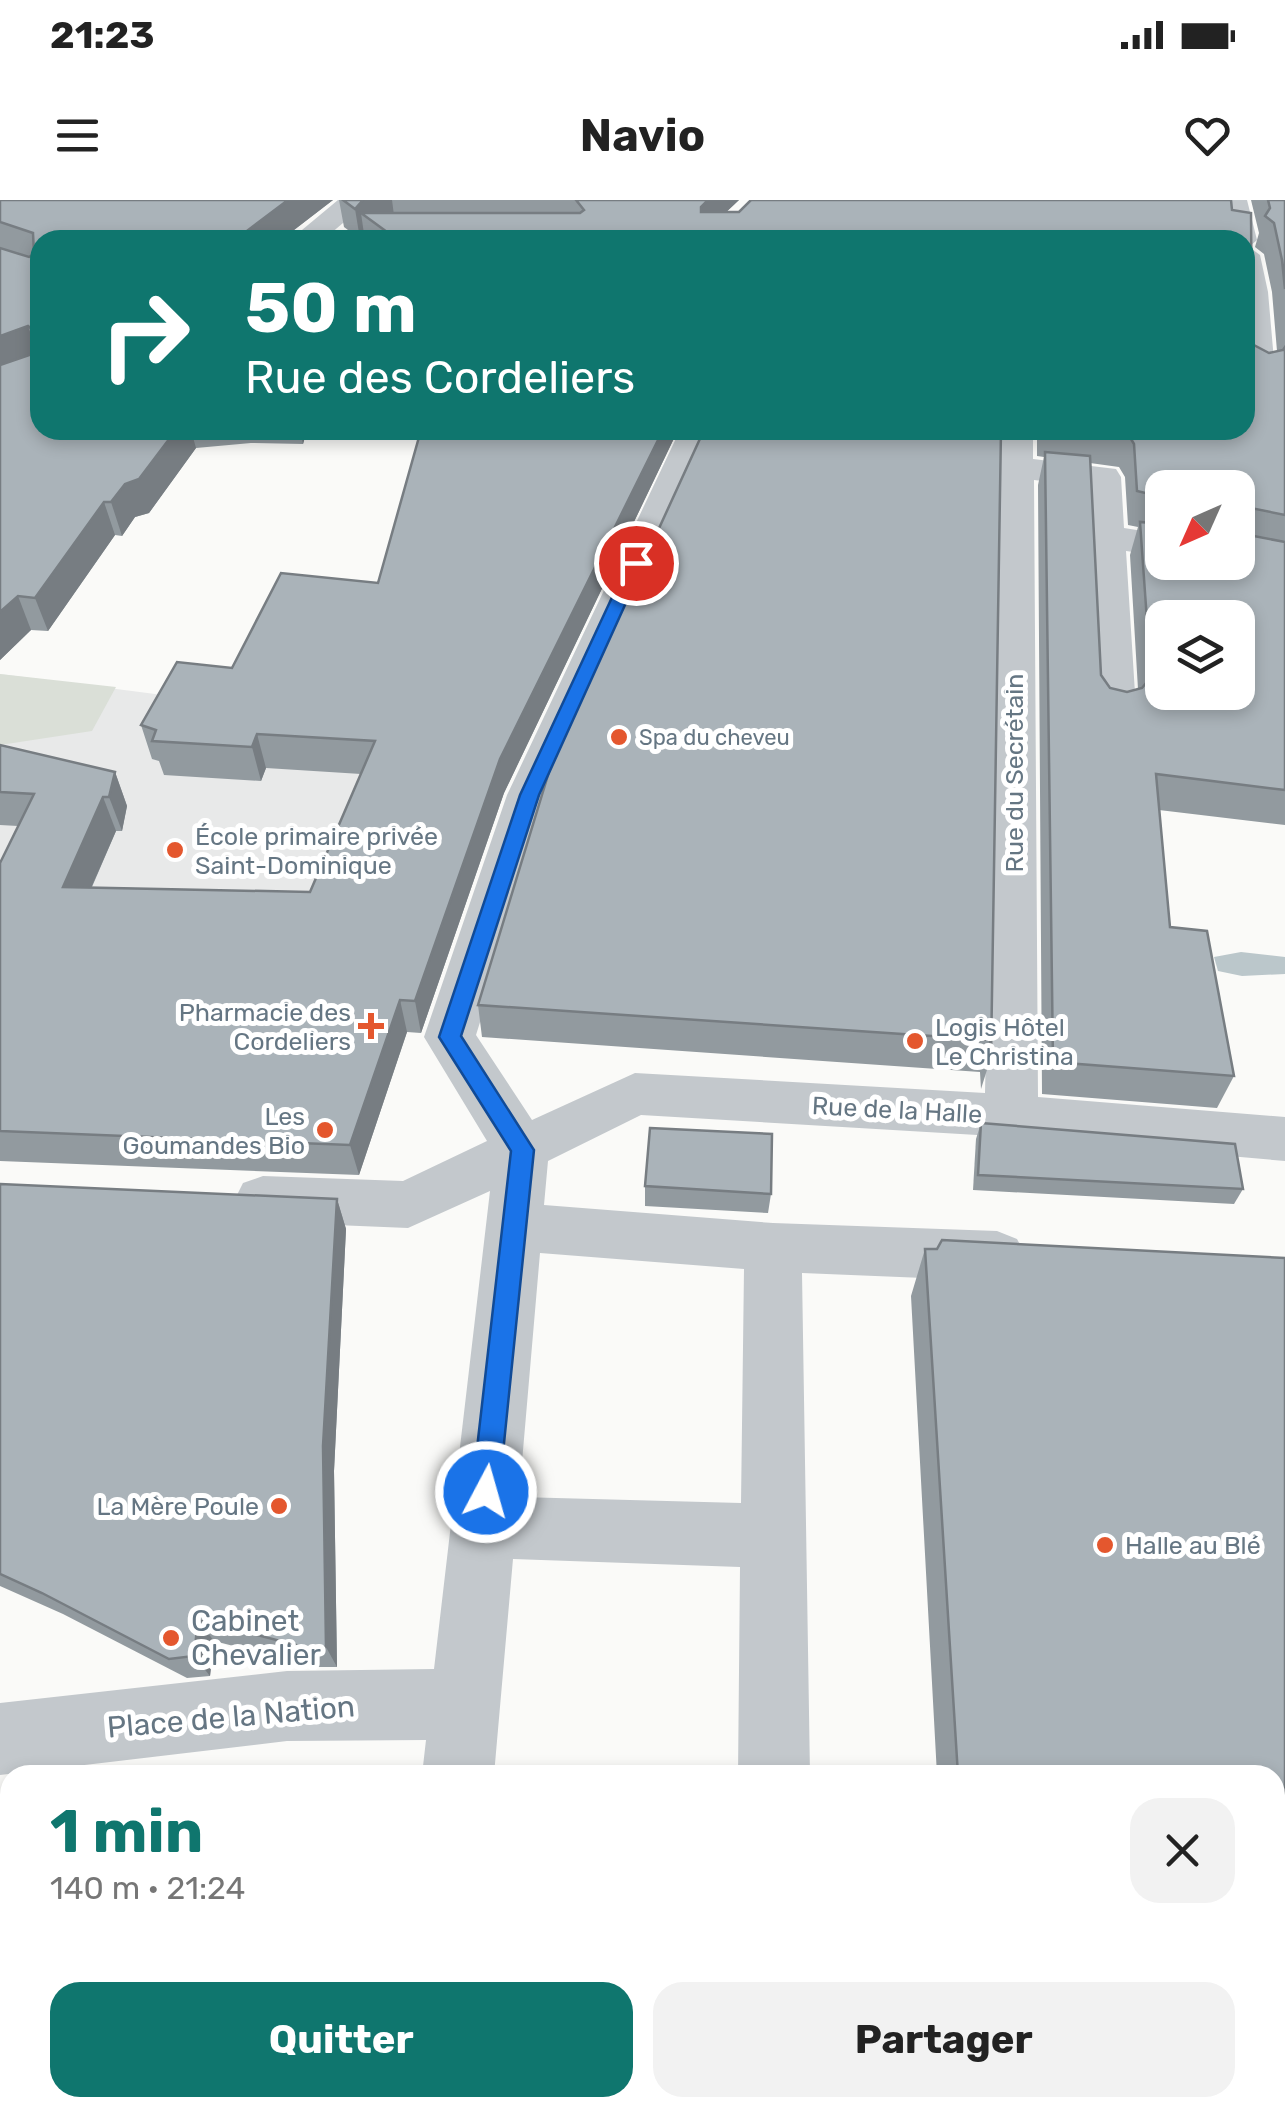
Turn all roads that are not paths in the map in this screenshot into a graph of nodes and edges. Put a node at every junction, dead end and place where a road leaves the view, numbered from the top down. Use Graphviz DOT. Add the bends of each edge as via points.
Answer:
graph roads {
  1 [pos="356,200"];
  2 [pos="1233,200"];
  3 [pos="318,230"];
  4 [pos="1240,230"];
  5 [pos="1255,308"];
  6 [pos="1263,372"];
  7 [pos="692,440"];
  8 [pos="1016,449"];
  9 [pos="1106,537"];
  10 [pos="1145,543"];
  11 [pos="1116,709"];
  12 [pos="1011,1116"];
  13 [pos="1285,1139"];
  14 [pos="522,1150"];
  15 [pos="218,1197"];
  16 [pos="514,1226"];
  17 [pos="773,1247"];
  18 [pos="1049,1258"];
  19 [pos="482,1527"];
  20 [pos="773,1536"];
  21 [pos="463,1704"];
  22 [pos="5,1732"];
  23 [pos="459,1765"];
  24 [pos="774,1765"];
  1 -- 3 [label="street"];
  2 -- 4 [label="street"];
  5 -- 6 [label="street"];
  7 -- 14 [label="street" via="529,795 450,1037"];
  8 -- 9 [label="street" via="1103,478"];
  8 -- 12 [label="street, Rue du Secrétain"];
  9 -- 10 [label="street"];
  9 -- 11 [label="street"];
  12 -- 13 [label="street, Rue de la Halle"];
  12 -- 14 [label="street, Rue de la Halle" via="636,1094"];
  14 -- 15 [label="street, Rue de la Halle" via="408,1205"];
  14 -- 16 [label="street"];
  16 -- 17 [label="street"];
  16 -- 19 [label="street"];
  17 -- 18 [label="street"];
  17 -- 20 [label="street"];
  19 -- 20 [label="street"];
  19 -- 21 [label="street"];
  20 -- 24 [label="street"];
  21 -- 22 [label="street, Place de la Nation" via="287,1706"];
  21 -- 23 [label="street"];
}
